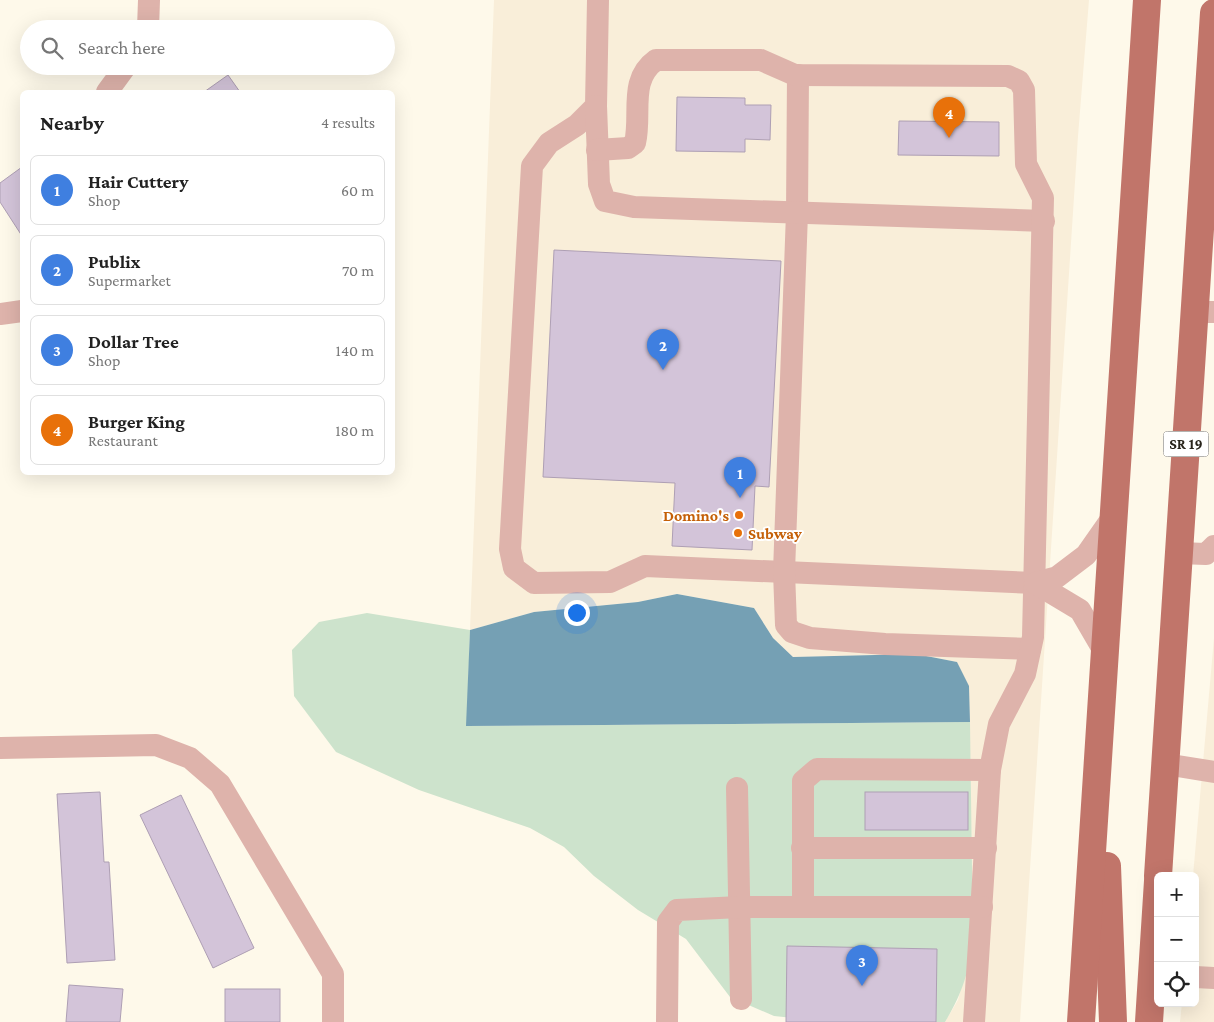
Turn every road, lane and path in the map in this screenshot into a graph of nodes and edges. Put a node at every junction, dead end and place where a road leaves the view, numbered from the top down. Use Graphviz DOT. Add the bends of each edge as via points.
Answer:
graph roads {
  1 [pos="149,0"];
  2 [pos="598,0"];
  3 [pos="1147,0"];
  4 [pos="1214,13"];
  5 [pos="148,20"];
  6 [pos="119,75"];
  7 [pos="798,75"];
  8 [pos="108,90"];
  9 [pos="596,106"];
  10 [pos="597,150"];
  11 [pos="797,213"];
  12 [pos="1044,221"];
  13 [pos="20,311"];
  14 [pos="1204,312"];
  15 [pos="0,314"];
  16 [pos="1114,515"];
  17 [pos="1214,546"];
  18 [pos="1179,553"];
  19 [pos="784,572"];
  20 [pos="1035,583"];
  21 [pos="1030,649"];
  22 [pos="1105,652"];
  23 [pos="1101,712"];
  24 [pos="0,748"];
  25 [pos="1165,764"];
  26 [pos="990,770"];
  27 [pos="1214,772"];
  28 [pos="737,788"];
  29 [pos="802,848"];
  30 [pos="986,848"];
  31 [pos="1158,872"];
  32 [pos="740,907"];
  33 [pos="803,907"];
  34 [pos="982,907"];
  35 [pos="1157,917"];
  36 [pos="1155,962"];
  37 [pos="1199,977"];
  38 [pos="1214,978"];
  39 [pos="1154,983"];
  40 [pos="740,999"];
  41 [pos="332,1022"];
  42 [pos="667,1022"];
  43 [pos="974,1022"];
  44 [pos="1081,1022"];
  45 [pos="1113,1022"];
  46 [pos="1149,1022"];
  1 -- 5 [label="lane"];
  2 -- 9 [label="lane"];
  3 -- 16 [label="main road"];
  4 -- 14 [label="main road, SR 19"];
  6 -- 8 [label="lane"];
  7 -- 10 [label="lane" via="761,60 656,60 645,68 638,91 639,130 635,143 628,148"];
  7 -- 11 [label="lane"];
  7 -- 12 [label="lane" via="1008,76 1019,81 1024,90 1026,164 1043,198"];
  9 -- 10 [label="lane"];
  9 -- 19 [label="lane" via="577,125 549,143 532,166 510,549 514,568 534,583 610,582 645,566"];
  10 -- 11 [label="lane" via="599,184 605,201 634,207"];
  11 -- 12 [label="lane"];
  11 -- 19 [label="lane"];
  12 -- 20 [label="lane"];
  13 -- 15 [label="lane"];
  14 -- 18 [label="main road, SR 19"];
  16 -- 20 [label="lane" via="1086,555 1057,577"];
  16 -- 22 [label="main road"];
  17 -- 18 [label="lane" via="1206,554"];
  18 -- 25 [label="main road, SR 19"];
  19 -- 20 [label="lane"];
  19 -- 21 [label="lane" via="786,625 792,632 810,638"];
  20 -- 21 [label="lane"];
  20 -- 22 [label="lane" via="1080,610"];
  21 -- 26 [label="lane" via="1024,674 999,724"];
  22 -- 23 [label="main road"];
  23 -- 44 [label="main road"];
  23 -- 45 [label="main road"];
  24 -- 41 [label="lane" via="156,746 190,758 220,784 333,974"];
  25 -- 27 [label="lane"];
  25 -- 31 [label="main road, SR 19"];
  26 -- 29 [label="lane" via="817,769 803,781"];
  26 -- 30 [label="lane"];
  28 -- 32 [label="lane"];
  29 -- 30 [label="lane"];
  29 -- 33 [label="lane"];
  30 -- 34 [label="lane"];
  32 -- 33 [label="lane"];
  32 -- 40 [label="lane"];
  32 -- 42 [label="lane" via="677,910 668,922"];
  33 -- 34 [label="lane"];
  34 -- 43 [label="lane"];
  35 -- 36 [label="main road"];
  37 -- 38 [label="lane"];
  39 -- 46 [label="main road"];
}
